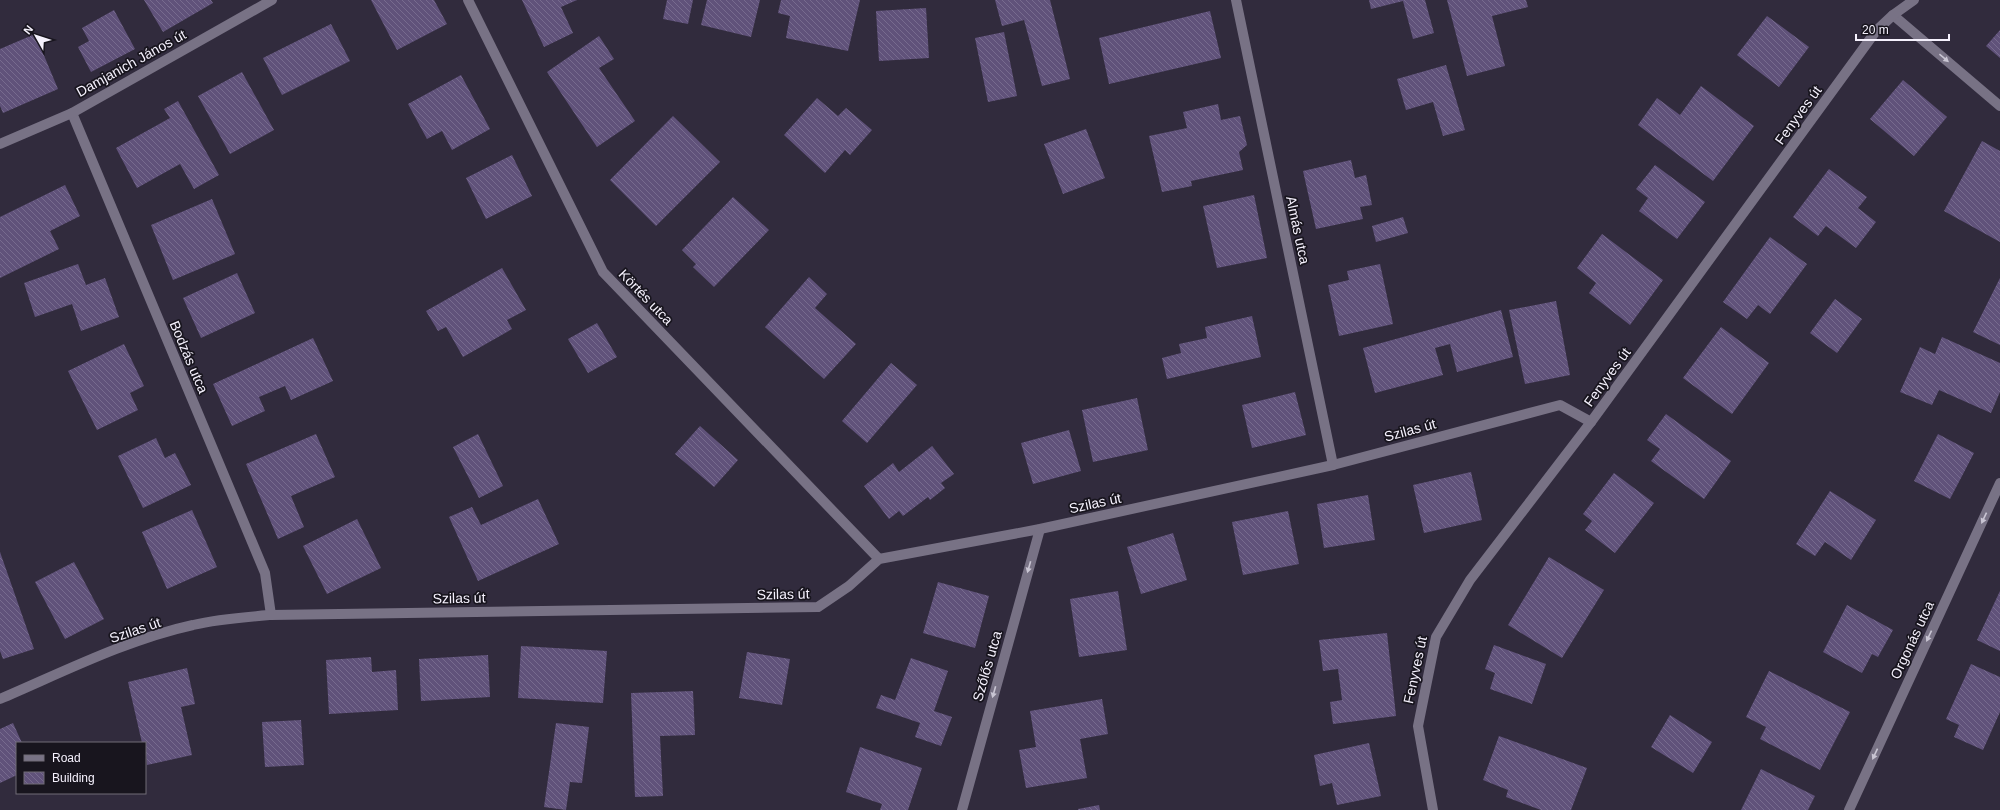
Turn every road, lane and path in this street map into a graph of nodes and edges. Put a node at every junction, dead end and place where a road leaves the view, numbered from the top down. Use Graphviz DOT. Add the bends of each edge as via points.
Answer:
graph roads {
  1 [pos="272,0"];
  2 [pos="468,0"];
  3 [pos="1236,0"];
  4 [pos="1914,0"];
  5 [pos="1892,15"];
  6 [pos="2000,106"];
  7 [pos="72,113"];
  8 [pos="0,144"];
  9 [pos="1591,422"];
  10 [pos="1333,465"];
  11 [pos="2000,483"];
  12 [pos="1040,529"];
  13 [pos="879,559"];
  14 [pos="271,615"];
  15 [pos="0,699"];
  16 [pos="962,810"];
  17 [pos="1433,810"];
  18 [pos="1849,810"];
  1 -- 7 [label="street, Damjanich János út"];
  2 -- 13 [label="street, Körtés utca" via="603,272"];
  3 -- 10 [label="street, Almás utca"];
  4 -- 5 [label="street, Fenyves út"];
  5 -- 6 [label="street, one-way"];
  5 -- 9 [label="street, Fenyves út" via="1876,32"];
  7 -- 8 [label="street, Damjanich János út"];
  7 -- 14 [label="street, Bodzás utca" via="265,573"];
  9 -- 10 [label="street, Szilas út" via="1560,405"];
  9 -- 17 [label="street, Fenyves út" via="1470,580 1436,637 1418,726"];
  10 -- 12 [label="street, Szilas út"];
  11 -- 18 [label="street, Orgonás utca, one-way"];
  12 -- 13 [label="street, Szilas út"];
  12 -- 16 [label="street, Szőlős utca, one-way"];
  13 -- 14 [label="street, Szilas út" via="849,586 818,608"];
  14 -- 15 [label="street, Szilas út" via="192,625 166,633 131,644"];
}
